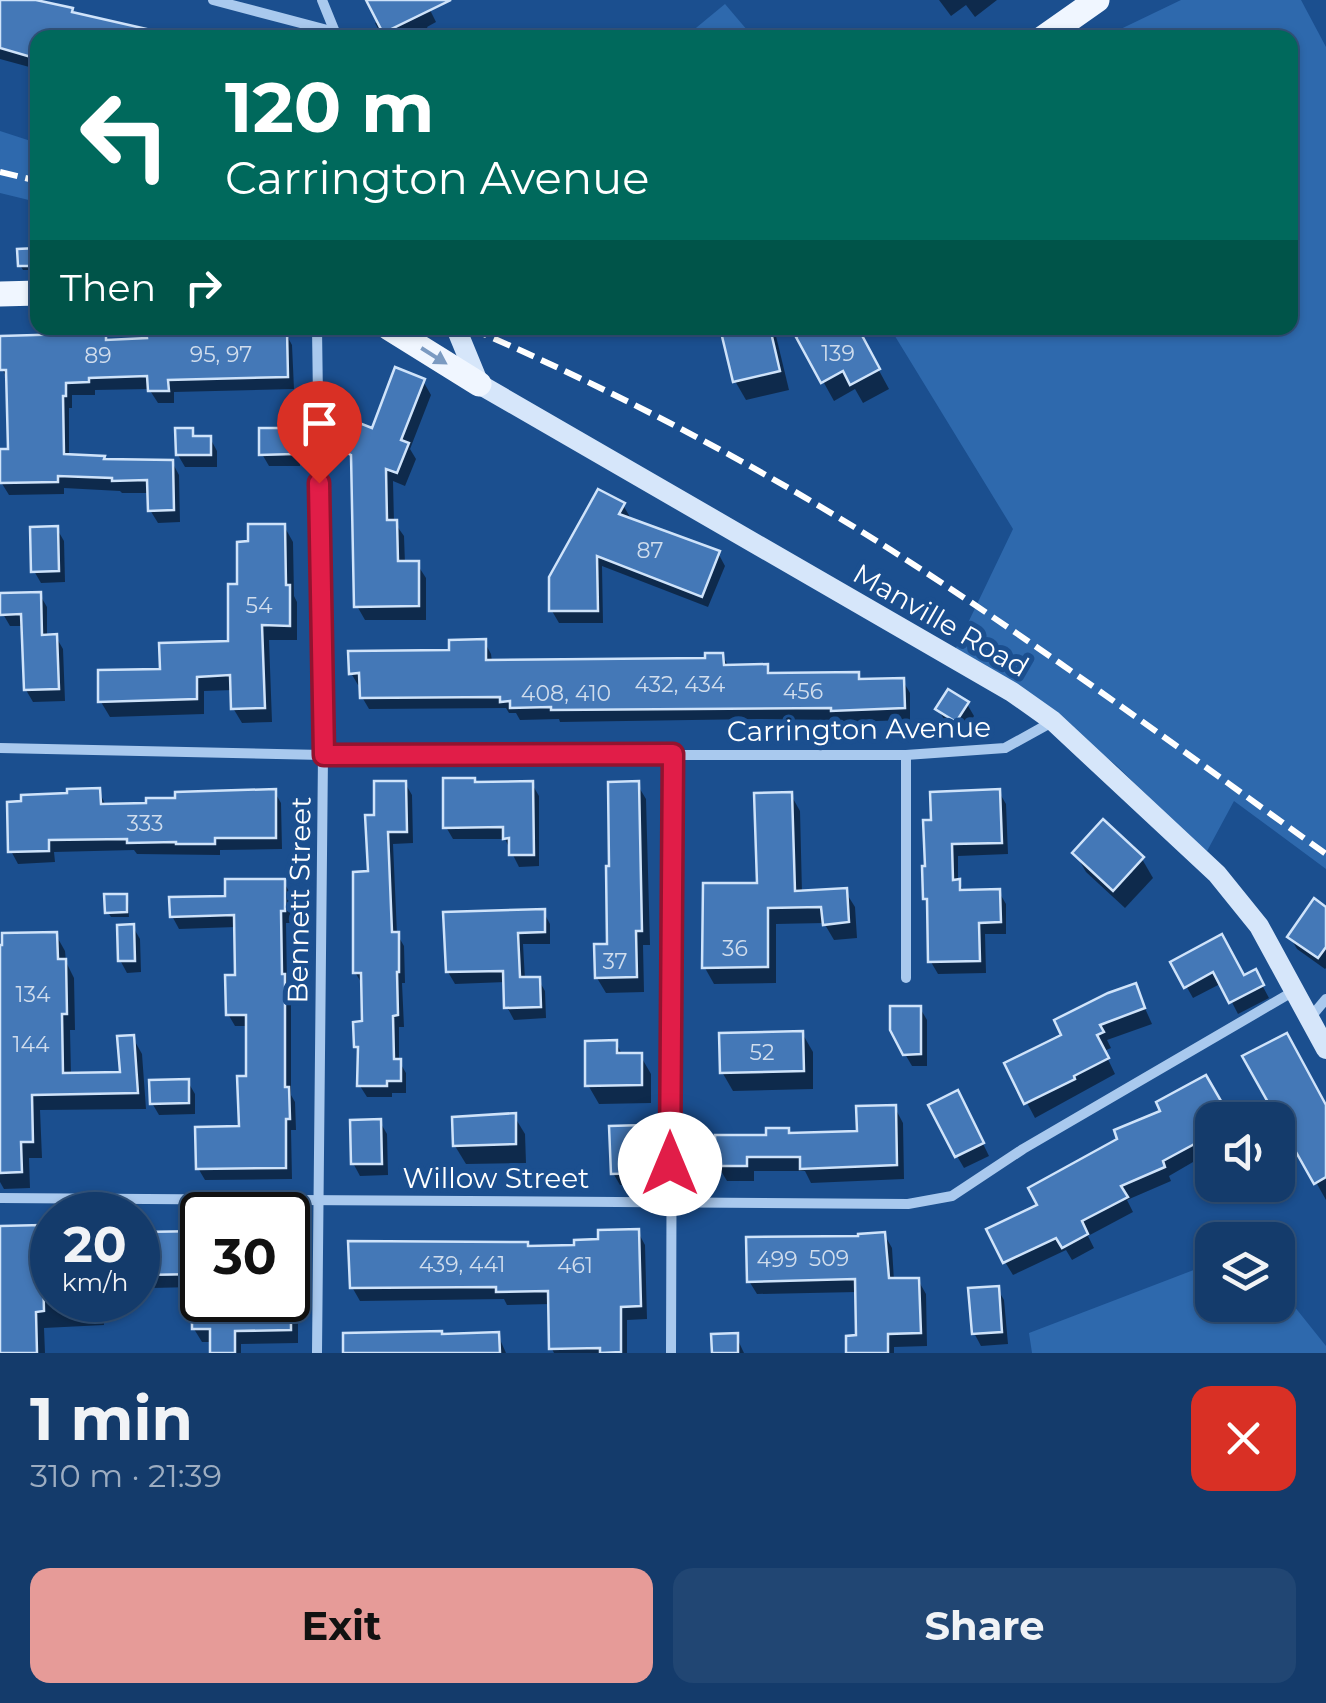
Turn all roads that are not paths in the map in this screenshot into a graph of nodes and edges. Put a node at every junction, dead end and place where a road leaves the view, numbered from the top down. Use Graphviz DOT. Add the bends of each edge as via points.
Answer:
graph roads {
  1 [pos="213,0"];
  2 [pos="322,0"];
  3 [pos="1097,0"];
  4 [pos="318,30"];
  5 [pos="334,30"];
  6 [pos="1054,30"];
  7 [pos="0,294"];
  8 [pos="30,294"];
  9 [pos="317,335"];
  10 [pos="400,335"];
  11 [pos="459,335"];
  12 [pos="479,384"];
  13 [pos="1053,721"];
  14 [pos="0,748"];
  15 [pos="673,754"];
  16 [pos="324,755"];
  17 [pos="906,755"];
  18 [pos="906,978"];
  19 [pos="1295,990"];
  20 [pos="1326,998"];
  21 [pos="1309,1019"];
  22 [pos="1326,1049"];
  23 [pos="0,1198"];
  24 [pos="319,1200"];
  25 [pos="670,1202"];
  26 [pos="317,1353"];
  27 [pos="671,1353"];
  1 -- 4 [label="street"];
  2 -- 5 [label="street"];
  3 -- 6 [label="main road"];
  7 -- 8 [label="main road"];
  9 -- 16 [label="street, Bennett Street"];
  10 -- 12 [label="main road, one-way"];
  11 -- 12 [label="main road"];
  12 -- 13 [label="main road, Manville Road"];
  13 -- 17 [label="street, Carrington Avenue" via="1006,748"];
  13 -- 19 [label="main road, Manville Road" via="1217,874 1259,926"];
  14 -- 16 [label="street, Carrington Avenue"];
  15 -- 16 [label="street, Carrington Avenue"];
  15 -- 17 [label="street, Carrington Avenue"];
  15 -- 25 [label="street"];
  16 -- 24 [label="street, Bennett Street"];
  17 -- 18 [label="street"];
  19 -- 21 [label="main road, Manville Road"];
  19 -- 25 [label="street, Willow Street" via="952,1196 908,1204"];
  20 -- 21 [label="street"];
  21 -- 22 [label="main road, Manville Road"];
  23 -- 24 [label="street, Willow Street"];
  24 -- 25 [label="street, Willow Street"];
  24 -- 26 [label="street, Bennett Street"];
  25 -- 27 [label="street"];
}
